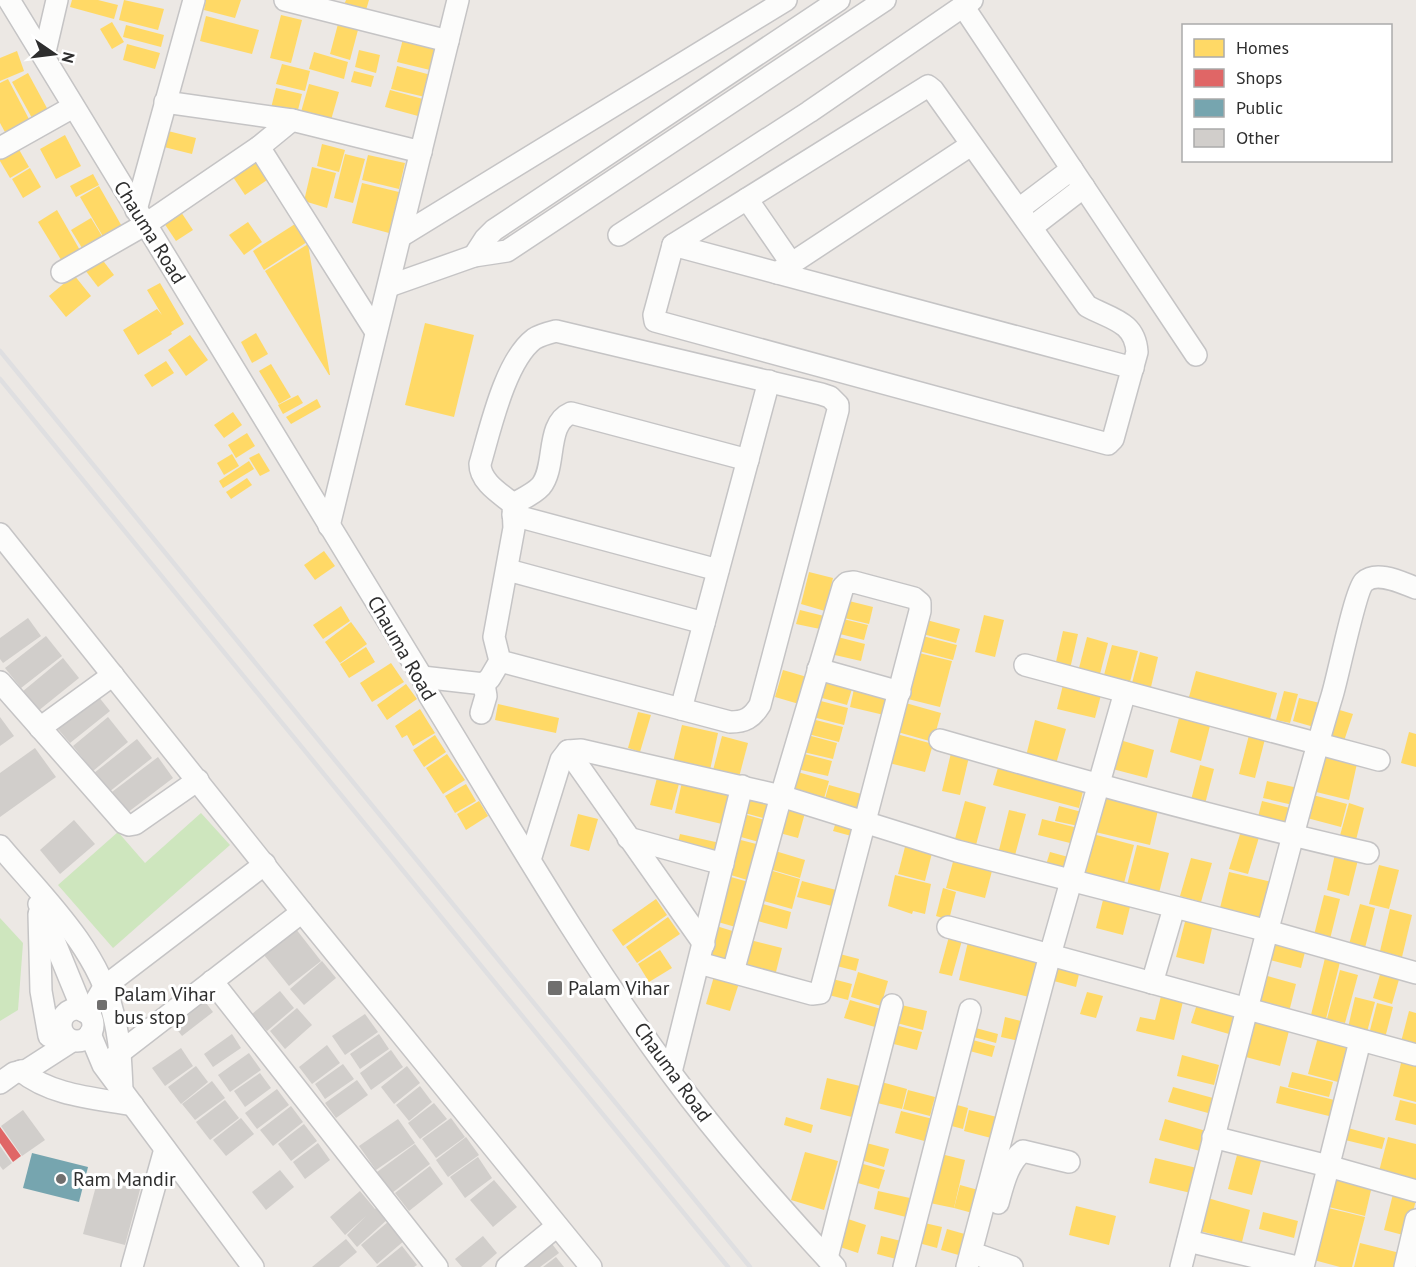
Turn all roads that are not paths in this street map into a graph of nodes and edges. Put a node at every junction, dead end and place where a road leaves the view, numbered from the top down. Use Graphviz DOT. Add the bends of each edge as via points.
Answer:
graph roads {
  1 [pos="9,0"];
  2 [pos="57,0"];
  3 [pos="194,0"];
  4 [pos="285,0"];
  5 [pos="458,0"];
  6 [pos="786,0"];
  7 [pos="839,0"];
  8 [pos="885,0"];
  9 [pos="968,3"];
  10 [pos="447,41"];
  11 [pos="44,56"];
  12 [pos="165,102"];
  13 [pos="73,107"];
  14 [pos="292,120"];
  15 [pos="971,145"];
  16 [pos="259,147"];
  17 [pos="0,148"];
  18 [pos="421,152"];
  19 [pos="1072,169"];
  20 [pos="1084,187"];
  21 [pos="747,199"];
  22 [pos="1019,209"];
  23 [pos="141,217"];
  24 [pos="1032,227"];
  25 [pos="401,236"];
  26 [pos="619,236"];
  27 [pos="673,245"];
  28 [pos="474,256"];
  29 [pos="784,268"];
  30 [pos="62,272"];
  31 [pos="389,286"];
  32 [pos="376,332"];
  33 [pos="1197,354"];
  34 [pos="1133,368"];
  35 [pos="769,381"];
  36 [pos="748,460"];
  37 [pos="513,510"];
  38 [pos="330,526"];
  39 [pos="0,534"];
  40 [pos="508,570"];
  41 [pos="718,570"];
  42 [pos="1416,588"];
  43 [pos="704,623"];
  44 [pos="500,661"];
  45 [pos="1024,665"];
  46 [pos="818,669"];
  47 [pos="113,675"];
  48 [pos="422,677"];
  49 [pos="0,682"];
  50 [pos="484,684"];
  51 [pos="900,692"];
  52 [pos="1125,692"];
  53 [pos="681,710"];
  54 [pos="481,713"];
  55 [pos="40,728"];
  56 [pos="940,740"];
  57 [pos="1317,745"];
  58 [pos="568,751"];
  59 [pos="1378,760"];
  60 [pos="198,780"];
  61 [pos="1098,785"];
  62 [pos="742,786"];
  63 [pos="781,796"];
  64 [pos="865,822"];
  65 [pos="1292,835"];
  66 [pos="628,838"];
  67 [pos="0,846"];
  68 [pos="1368,853"];
  69 [pos="530,860"];
  70 [pos="265,864"];
  71 [pos="723,864"];
  72 [pos="1070,881"];
  73 [pos="36,895"];
  74 [pos="1174,908"];
  75 [pos="302,912"];
  76 [pos="948,927"];
  77 [pos="1268,931"];
  78 [pos="702,953"];
  79 [pos="1050,955"];
  80 [pos="733,972"];
  81 [pos="1416,973"];
  82 [pos="212,981"];
  83 [pos="1152,983"];
  84 [pos="104,987"];
  85 [pos="892,1005"];
  86 [pos="1246,1009"];
  87 [pos="970,1011"];
  88 [pos="74,1027"];
  89 [pos="1360,1041"];
  90 [pos="121,1052"];
  91 [pos="1416,1055"];
  92 [pos="103,1065"];
  93 [pos="671,1072"];
  94 [pos="8,1077"];
  95 [pos="128,1098"];
  96 [pos="1213,1137"];
  97 [pos="165,1149"];
  98 [pos="1069,1162"];
  99 [pos="1328,1166"];
  100 [pos="1416,1191"];
  101 [pos="1416,1220"];
  102 [pos="557,1227"];
  103 [pos="1188,1240"];
  104 [pos="978,1253"];
  105 [pos="831,1262"];
  106 [pos="132,1267"];
  107 [pos="253,1267"];
  108 [pos="437,1267"];
  109 [pos="507,1267"];
  110 [pos="591,1267"];
  111 [pos="904,1267"];
  112 [pos="1012,1267"];
  113 [pos="1181,1267"];
  114 [pos="1297,1267"];
  115 [pos="1304,1267"];
  116 [pos="1405,1267"];
  1 -- 11 [label="street, Chauma Road"];
  2 -- 11 [label="street"];
  3 -- 12 [label="street"];
  4 -- 10 [label="street"];
  5 -- 10 [label="street"];
  6 -- 25 [label="street"];
  7 -- 28 [label="street" via="494,230"];
  8 -- 28 [label="street" via="507,250"];
  9 -- 19 [label="street"];
  9 -- 26 [label="street"];
  10 -- 18 [label="street"];
  11 -- 13 [label="street, Chauma Road"];
  12 -- 14 [label="street"];
  12 -- 23 [label="street"];
  13 -- 17 [label="street"];
  13 -- 23 [label="street, Chauma Road"];
  14 -- 16 [label="street"];
  14 -- 18 [label="street"];
  15 -- 21 [label="street" via="928,86"];
  15 -- 22 [label="street"];
  15 -- 29 [label="street"];
  16 -- 23 [label="street"];
  16 -- 32 [label="street"];
  18 -- 25 [label="street"];
  19 -- 20 [label="street"];
  19 -- 22 [label="street"];
  20 -- 24 [label="street"];
  20 -- 33 [label="street"];
  21 -- 27 [label="street"];
  21 -- 29 [label="street"];
  22 -- 24 [label="street"];
  23 -- 30 [label="street"];
  23 -- 38 [label="street, Chauma Road"];
  24 -- 34 [label="street" via="1087,306 1131,331 1137,352"];
  25 -- 31 [label="street"];
  27 -- 29 [label="street"];
  27 -- 34 [label="street" via="654,315 657,323 1104,444 1112,442"];
  28 -- 31 [label="street"];
  29 -- 34 [label="street"];
  31 -- 32 [label="street"];
  32 -- 38 [label="street"];
  35 -- 36 [label="street"];
  35 -- 37 [label="street" via="556,332 543,334 519,355 507,378 480,464 481,475"];
  35 -- 53 [label="street" via="830,398 838,410 760,705 753,716 740,722"];
  36 -- 37 [label="street" via="571,413 558,425 542,485"];
  36 -- 41 [label="street"];
  37 -- 40 [label="street"];
  37 -- 41 [label="street"];
  38 -- 48 [label="street, Chauma Road"];
  39 -- 47 [label="street"];
  40 -- 43 [label="street"];
  40 -- 44 [label="street" via="494,637"];
  41 -- 43 [label="street"];
  42 -- 57 [label="street" via="1382,577 1372,578 1360,588"];
  43 -- 53 [label="street"];
  44 -- 50 [label="street"];
  44 -- 53 [label="street"];
  45 -- 52 [label="street"];
  46 -- 51 [label="street"];
  46 -- 51 [label="street" via="847,584 854,582 914,598 920,603 920,611"];
  46 -- 63 [label="street"];
  47 -- 55 [label="street"];
  47 -- 60 [label="street"];
  48 -- 50 [label="street"];
  48 -- 69 [label="street, Chauma Road" via="429,695"];
  49 -- 55 [label="street"];
  50 -- 54 [label="street" via="486,696"];
  51 -- 64 [label="street"];
  52 -- 57 [label="street"];
  52 -- 61 [label="street"];
  55 -- 60 [label="street" via="129,825"];
  56 -- 61 [label="street"];
  57 -- 59 [label="street"];
  57 -- 65 [label="street"];
  58 -- 62 [label="street" via="596,752"];
  58 -- 66 [label="street"];
  58 -- 69 [label="street" via="561,760"];
  60 -- 70 [label="street"];
  61 -- 65 [label="street"];
  61 -- 72 [label="street"];
  62 -- 63 [label="street"];
  62 -- 71 [label="street"];
  63 -- 64 [label="street"];
  63 -- 80 [label="street"];
  64 -- 72 [label="street"];
  64 -- 80 [label="street" via="820,993"];
  65 -- 68 [label="street"];
  65 -- 77 [label="street"];
  66 -- 71 [label="street"];
  66 -- 78 [label="street"];
  67 -- 73 [label="street"];
  69 -- 93 [label="street, Chauma Road"];
  70 -- 75 [label="street"];
  70 -- 84 [label="street"];
  71 -- 78 [label="street"];
  72 -- 74 [label="street"];
  72 -- 79 [label="street"];
  73 -- 84 [label="street" via="79,943"];
  73 -- 88 [label="street"];
  73 -- 88 [label="street" via="41,991"];
  74 -- 77 [label="street"];
  74 -- 83 [label="street"];
  75 -- 82 [label="street"];
  75 -- 102 [label="street"];
  76 -- 79 [label="street"];
  77 -- 81 [label="street"];
  77 -- 86 [label="street"];
  78 -- 80 [label="street"];
  78 -- 93 [label="street"];
  79 -- 83 [label="street"];
  79 -- 104 [label="street"];
  82 -- 90 [label="street"];
  82 -- 108 [label="street"];
  83 -- 86 [label="street"];
  84 -- 88 [label="street"];
  84 -- 90 [label="street"];
  85 -- 105 [label="street"];
  86 -- 89 [label="street"];
  86 -- 96 [label="street"];
  87 -- 111 [label="street"];
  88 -- 92 [label="street"];
  88 -- 94 [label="street" via="19,1062"];
  89 -- 91 [label="street"];
  89 -- 99 [label="street"];
  90 -- 92 [label="street"];
  90 -- 95 [label="street"];
  92 -- 95 [label="street"];
  93 -- 105 [label="street, Chauma Road" via="714,1129"];
  94 -- 95 [label="street" via="48,1088"];
  95 -- 97 [label="street"];
  96 -- 99 [label="street"];
  96 -- 103 [label="street"];
  97 -- 106 [label="street"];
  97 -- 107 [label="street"];
  98 -- 104 [label="street" via="1032,1152 1023,1151 1016,1156"];
  99 -- 100 [label="street"];
  99 -- 115 [label="street"];
  101 -- 116 [label="street"];
  102 -- 109 [label="street"];
  102 -- 110 [label="street"];
  103 -- 113 [label="street"];
  103 -- 114 [label="street"];
  104 -- 112 [label="street"];
}
